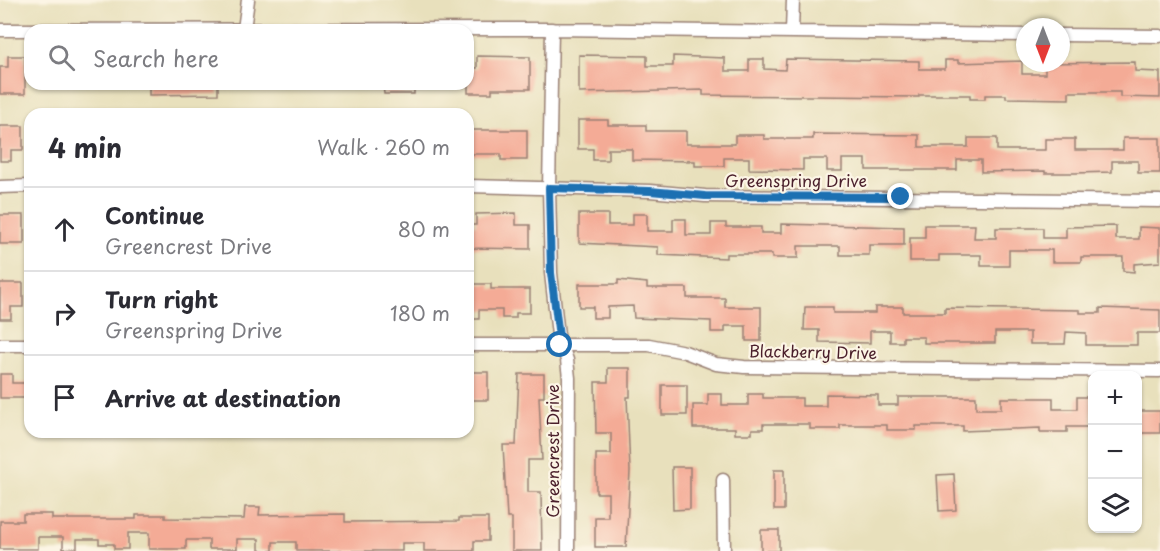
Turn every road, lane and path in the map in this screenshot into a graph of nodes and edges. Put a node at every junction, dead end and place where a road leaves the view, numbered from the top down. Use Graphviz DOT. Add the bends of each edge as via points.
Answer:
graph roads {
  1 [pos="248,0"];
  2 [pos="793,0"];
  3 [pos="245,24"];
  4 [pos="474,29"];
  5 [pos="552,29"];
  6 [pos="0,30"];
  7 [pos="24,30"];
  8 [pos="792,32"];
  9 [pos="1016,35"];
  10 [pos="1070,35"];
  11 [pos="1160,36"];
  12 [pos="24,186"];
  13 [pos="474,186"];
  14 [pos="0,187"];
  15 [pos="549,188"];
  16 [pos="1160,201"];
  17 [pos="0,345"];
  18 [pos="24,345"];
  19 [pos="474,345"];
  20 [pos="560,345"];
  21 [pos="1160,371"];
  22 [pos="723,480"];
  23 [pos="567,551"];
  24 [pos="724,551"];
  1 -- 3 [label="street"];
  2 -- 8 [label="street"];
  4 -- 5 [label="street"];
  5 -- 8 [label="street"];
  5 -- 15 [label="street, Greencrest Drive"];
  6 -- 7 [label="street"];
  8 -- 9 [label="street"];
  10 -- 11 [label="street"];
  12 -- 14 [label="street"];
  13 -- 15 [label="street, Greenspring Drive"];
  15 -- 16 [label="street, Greenspring Drive" via="705,196"];
  15 -- 20 [label="street, Greencrest Drive" via="551,273"];
  17 -- 18 [label="street"];
  19 -- 20 [label="street, Blackberry Drive"];
  20 -- 21 [label="street, Blackberry Drive" via="649,345 685,352 716,364 744,367"];
  20 -- 23 [label="street, Greencrest Drive" via="569,378"];
  22 -- 24 [label="street"];
}
